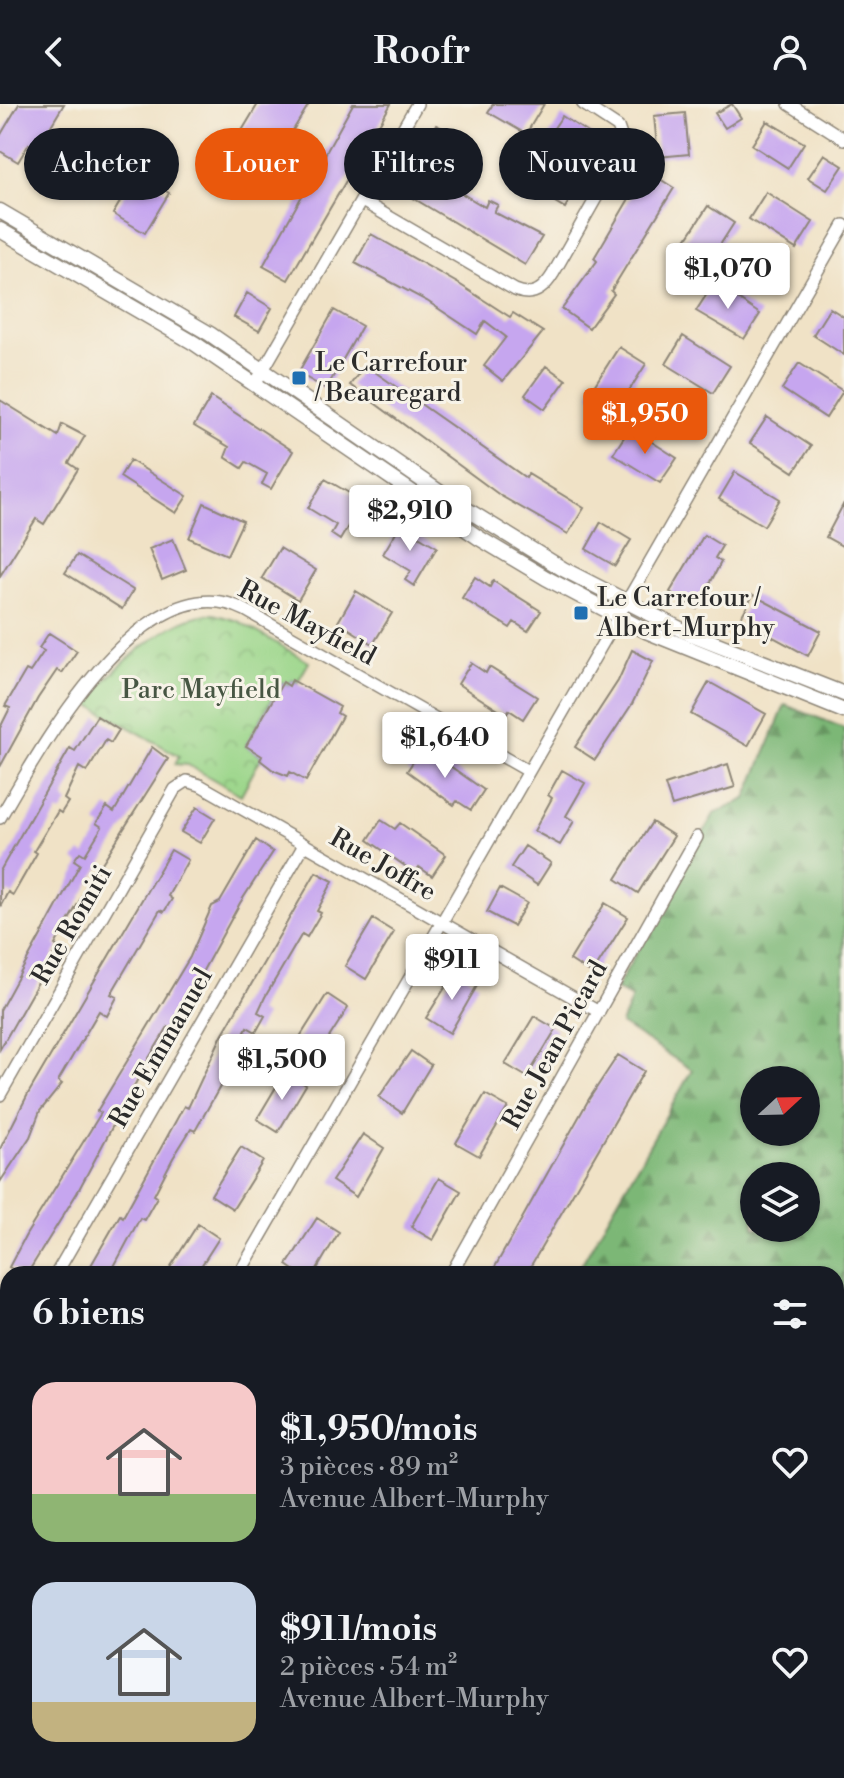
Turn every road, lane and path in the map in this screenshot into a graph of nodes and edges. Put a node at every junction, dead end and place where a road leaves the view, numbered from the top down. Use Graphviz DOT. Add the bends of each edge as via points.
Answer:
graph roads {
  1 [pos="417,104"];
  2 [pos="583,104"];
  3 [pos="789,104"];
  4 [pos="844,139"];
  5 [pos="362,201"];
  6 [pos="0,211"];
  7 [pos="844,225"];
  8 [pos="0,230"];
  9 [pos="264,370"];
  10 [pos="255,384"];
  11 [pos="624,603"];
  12 [pos="617,617"];
  13 [pos="844,694"];
  14 [pos="844,711"];
  15 [pos="528,771"];
  16 [pos="187,781"];
  17 [pos="0,818"];
  18 [pos="697,837"];
  19 [pos="304,845"];
  20 [pos="441,923"];
  21 [pos="599,1012"];
  22 [pos="0,1095"];
  23 [pos="61,1266"];
  24 [pos="244,1266"];
  25 [pos="456,1266"];
  1 -- 5 [label="street"];
  2 -- 5 [label="street" via="615,124 625,147 553,274 537,291 515,290"];
  3 -- 4 [label="street"];
  5 -- 9 [label="street"];
  6 -- 9 [label="street"];
  7 -- 11 [label="street"];
  8 -- 10 [label="street"];
  9 -- 10 [label="street"];
  9 -- 11 [label="street" via="499,531"];
  10 -- 12 [label="street" via="479,538"];
  11 -- 12 [label="street"];
  11 -- 13 [label="street"];
  12 -- 14 [label="street"];
  12 -- 15 [label="street"];
  15 -- 17 [label="street, Rue Mayfield" via="245,610 203,600 162,618 101,668 58,718"];
  15 -- 20 [label="street"];
  16 -- 19 [label="street, Rue Joffre"];
  16 -- 22 [label="street, Rue Romiti" via="175,789"];
  18 -- 21 [label="street, Rue Jean Picard"];
  19 -- 20 [label="street, Rue Joffre"];
  19 -- 23 [label="street, Rue Emmanuel"];
  20 -- 21 [label="street, Rue Joffre"];
  20 -- 24 [label="street"];
  21 -- 25 [label="street, Rue Jean Picard"];
}
